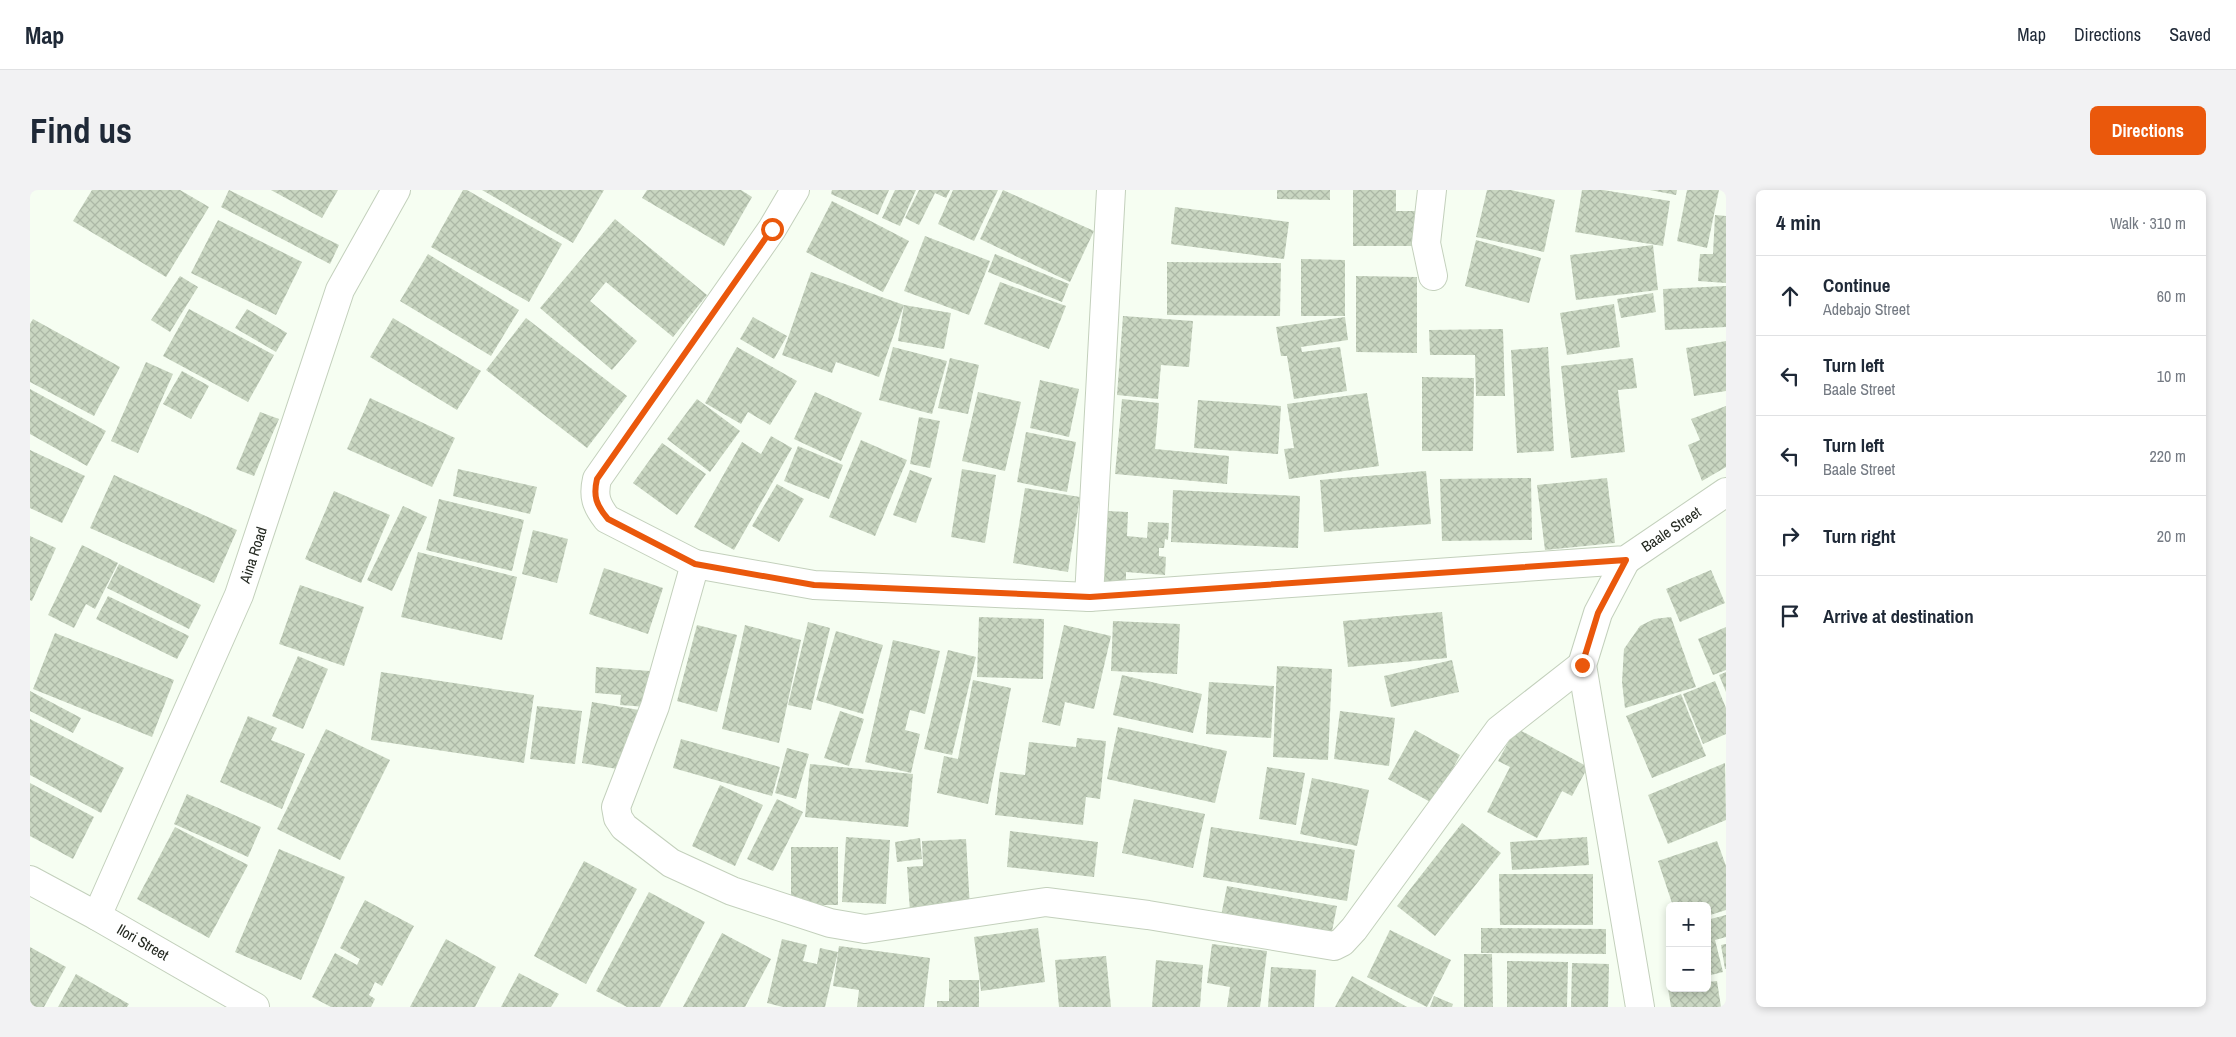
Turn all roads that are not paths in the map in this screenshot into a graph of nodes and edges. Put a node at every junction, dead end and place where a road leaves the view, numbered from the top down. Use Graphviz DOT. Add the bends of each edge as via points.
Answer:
graph roads {
  1 [pos="396,190"];
  2 [pos="795,190"];
  3 [pos="1111,190"];
  4 [pos="1432,190"];
  5 [pos="1433,276"];
  6 [pos="1726,492"];
  7 [pos="1626,560"];
  8 [pos="695,564"];
  9 [pos="1090,597"];
  10 [pos="1582,665"];
  11 [pos="30,880"];
  12 [pos="97,916"];
  13 [pos="255,1007"];
  14 [pos="1640,1007"];
  1 -- 12 [label="street, Aina Road" via="340,290 240,595"];
  2 -- 8 [label="street, Baale Street" via="772,229 597,479 593,494 598,508 608,519"];
  3 -- 9 [label="street"];
  4 -- 5 [label="street" via="1426,243"];
  6 -- 7 [label="street, Baale Street"];
  7 -- 9 [label="street, Baale Street"];
  7 -- 10 [label="street" via="1598,613"];
  8 -- 9 [label="street, Baale Street" via="814,585"];
  8 -- 10 [label="street" via="655,706 616,807 618,818 624,827 671,863 732,891 804,916 865,929 1046,902 1148,915 1334,946 1354,929 1499,730"];
  10 -- 14 [label="street"];
  11 -- 12 [label="street, Ilori Street"];
  12 -- 13 [label="street, Ilori Street"];
}
